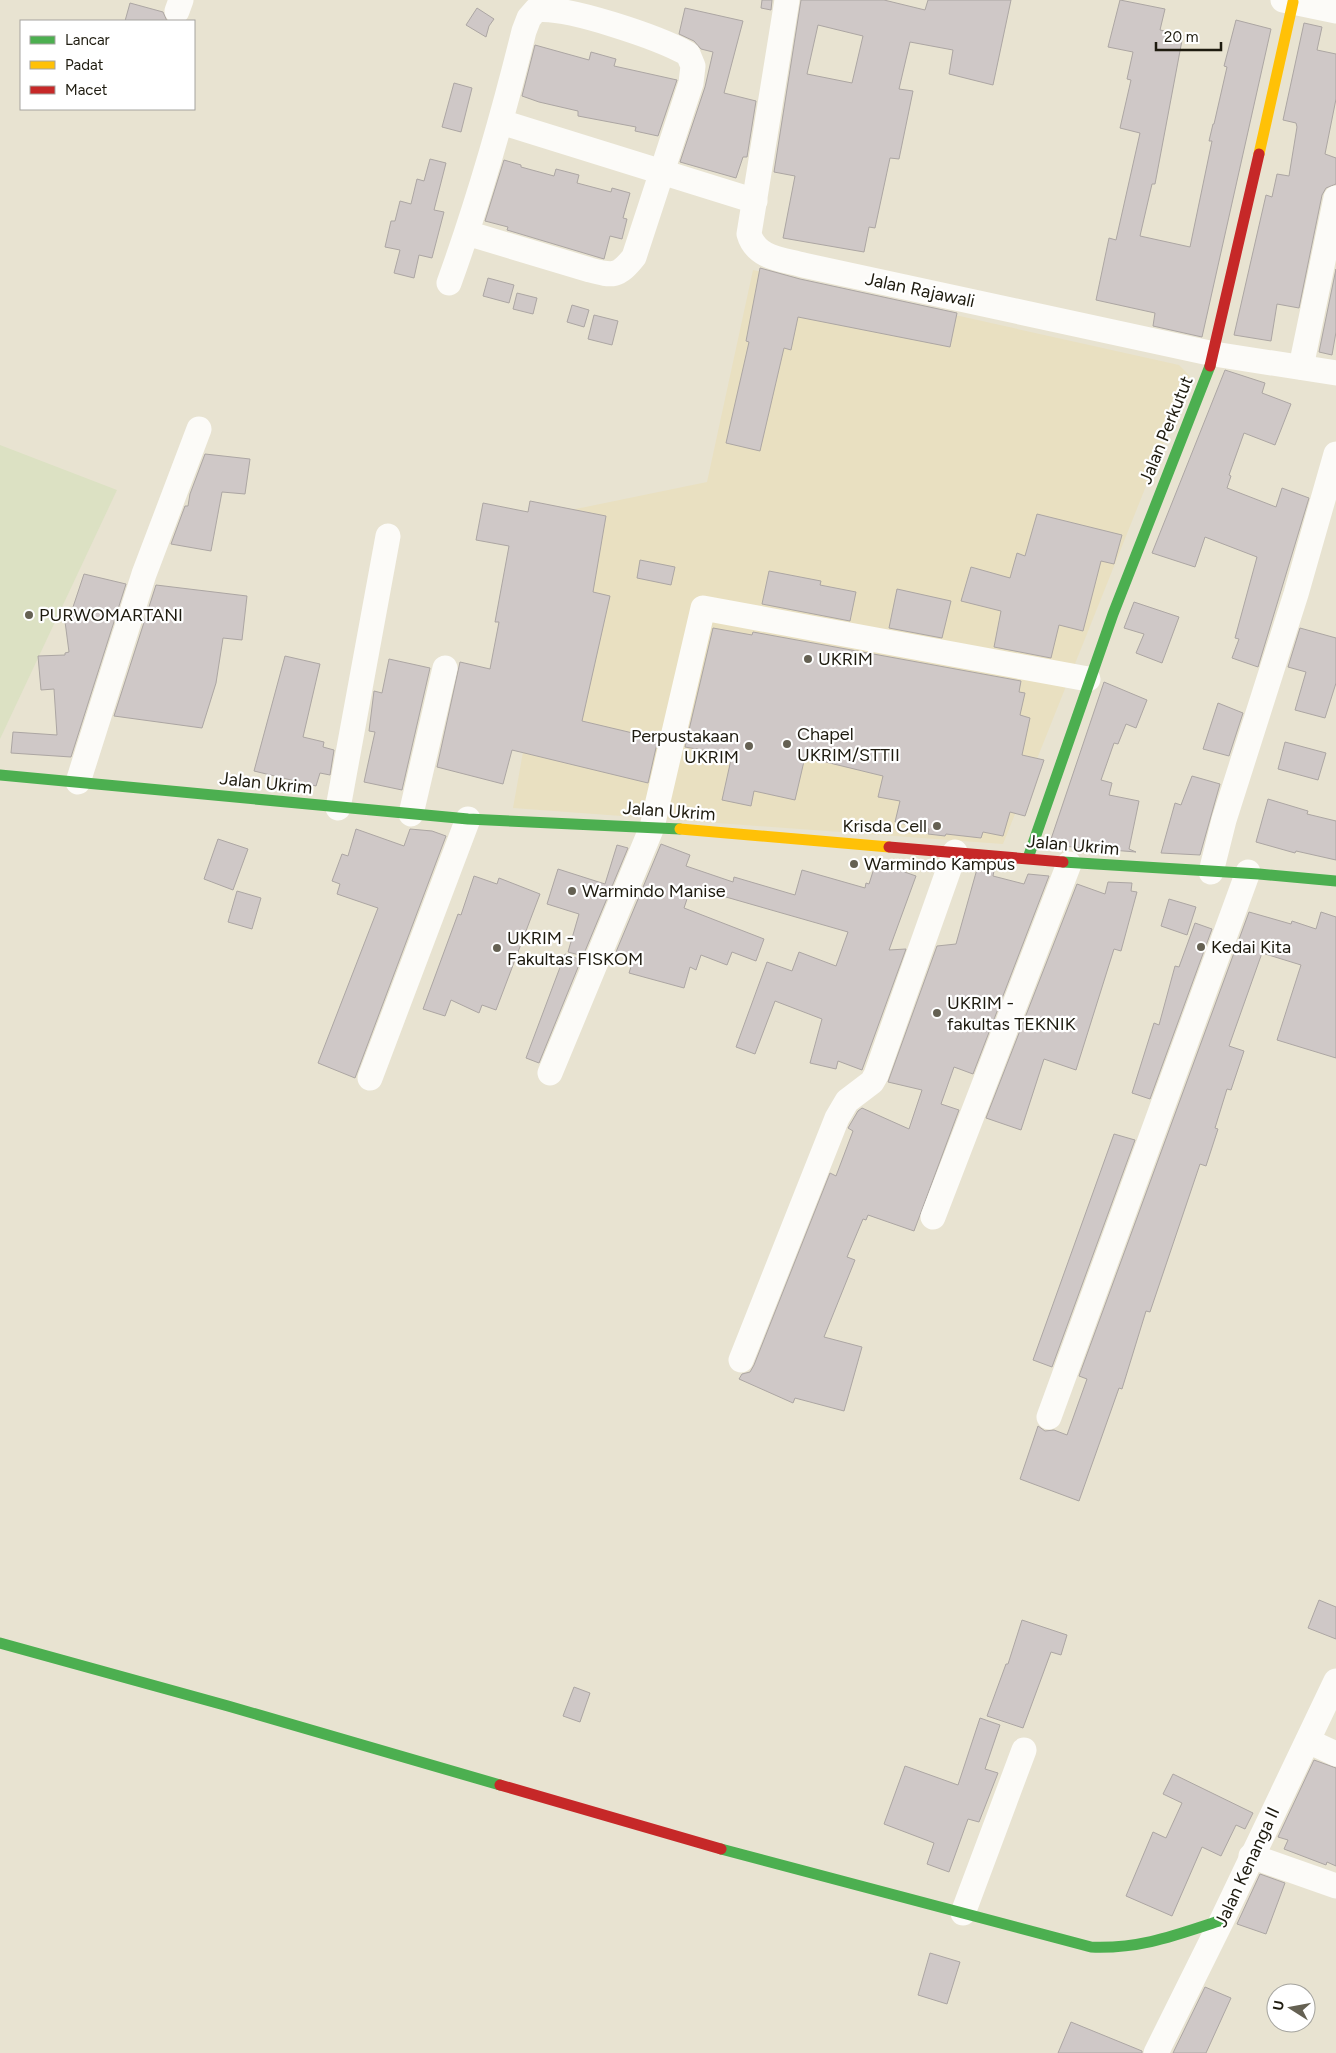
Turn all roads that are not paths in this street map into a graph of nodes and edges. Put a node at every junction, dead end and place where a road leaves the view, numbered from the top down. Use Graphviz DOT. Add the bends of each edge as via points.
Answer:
graph roads {
  1 [pos="787,0"];
  2 [pos="1288,1"];
  3 [pos="1336,11"];
  4 [pos="501,122"];
  5 [pos="663,174"];
  6 [pos="1336,198"];
  7 [pos="755,201"];
  8 [pos="467,233"];
  9 [pos="449,283"];
  10 [pos="1214,354"];
  11 [pos="1300,366"];
  12 [pos="1336,374"];
  13 [pos="199,429"];
  14 [pos="1336,454"];
  15 [pos="388,536"];
  16 [pos="445,668"];
  17 [pos="1088,679"];
  18 [pos="0,775"];
  19 [pos="78,782"];
  20 [pos="338,808"];
  21 [pos="411,814"];
  22 [pos="468,819"];
  23 [pos="652,827"];
  24 [pos="955,852"];
  25 [pos="1028,858"];
  26 [pos="1069,864"];
  27 [pos="1211,872"];
  28 [pos="1248,872"];
  29 [pos="1336,881"];
  30 [pos="550,1073"];
  31 [pos="370,1078"];
  32 [pos="933,1217"];
  33 [pos="741,1360"];
  34 [pos="1049,1416"];
  35 [pos="0,1643"];
  36 [pos="1336,1681"];
  37 [pos="1308,1740"];
  38 [pos="1024,1750"];
  39 [pos="1336,1754"];
  40 [pos="1251,1856"];
  41 [pos="1336,1886"];
  42 [pos="962,1913"];
  43 [pos="1222,1920"];
  44 [pos="1156,2053"];
  1 -- 7 [label="street, Jalan Rajawali"];
  2 -- 3 [label="street"];
  2 -- 10 [label="street, Jalan Perkutut"];
  4 -- 5 [label="street"];
  4 -- 5 [label="street" via="524,31 536,10 581,16 646,35 688,54 693,66 691,83"];
  4 -- 8 [label="street"];
  5 -- 7 [label="street"];
  5 -- 8 [label="street" via="634,257 624,270 616,274 590,270"];
  6 -- 11 [label="street"];
  7 -- 10 [label="street, Jalan Rajawali" via="749,234 755,248 766,255"];
  8 -- 9 [label="street"];
  10 -- 11 [label="street, Jalan Rajawali"];
  10 -- 17 [label="street, Jalan Perkutut"];
  11 -- 12 [label="street, Jalan Rajawali"];
  13 -- 19 [label="street" via="144,574"];
  14 -- 27 [label="street"];
  15 -- 20 [label="street"];
  16 -- 21 [label="street"];
  17 -- 23 [label="street" via="703,608"];
  17 -- 25 [label="street, Jalan Perkutut"];
  18 -- 19 [label="street, Jalan Ukrim"];
  19 -- 20 [label="street, Jalan Ukrim"];
  20 -- 21 [label="street, Jalan Ukrim"];
  21 -- 22 [label="street, Jalan Ukrim"];
  22 -- 23 [label="street, Jalan Ukrim"];
  22 -- 31 [label="street"];
  23 -- 24 [label="street, Jalan Ukrim"];
  23 -- 30 [label="street"];
  24 -- 25 [label="street, Jalan Ukrim"];
  24 -- 33 [label="street" via="876,1075 872,1082 847,1101 837,1118"];
  25 -- 26 [label="street, Jalan Ukrim"];
  26 -- 27 [label="street, Jalan Ukrim"];
  26 -- 32 [label="street"];
  27 -- 28 [label="street, Jalan Ukrim"];
  28 -- 29 [label="street, Jalan Ukrim"];
  28 -- 34 [label="street"];
  35 -- 42 [label="street" via="697,1843"];
  36 -- 37 [label="street, Jalan Kenanga II"];
  37 -- 39 [label="street"];
  37 -- 40 [label="street, Jalan Kenanga II"];
  38 -- 42 [label="street"];
  40 -- 41 [label="street"];
  40 -- 43 [label="street, Jalan Kenanga II"];
  42 -- 43 [label="street" via="1092,1947 1119,1948 1146,1944"];
  43 -- 44 [label="street, Jalan Kenanga II"];
}
